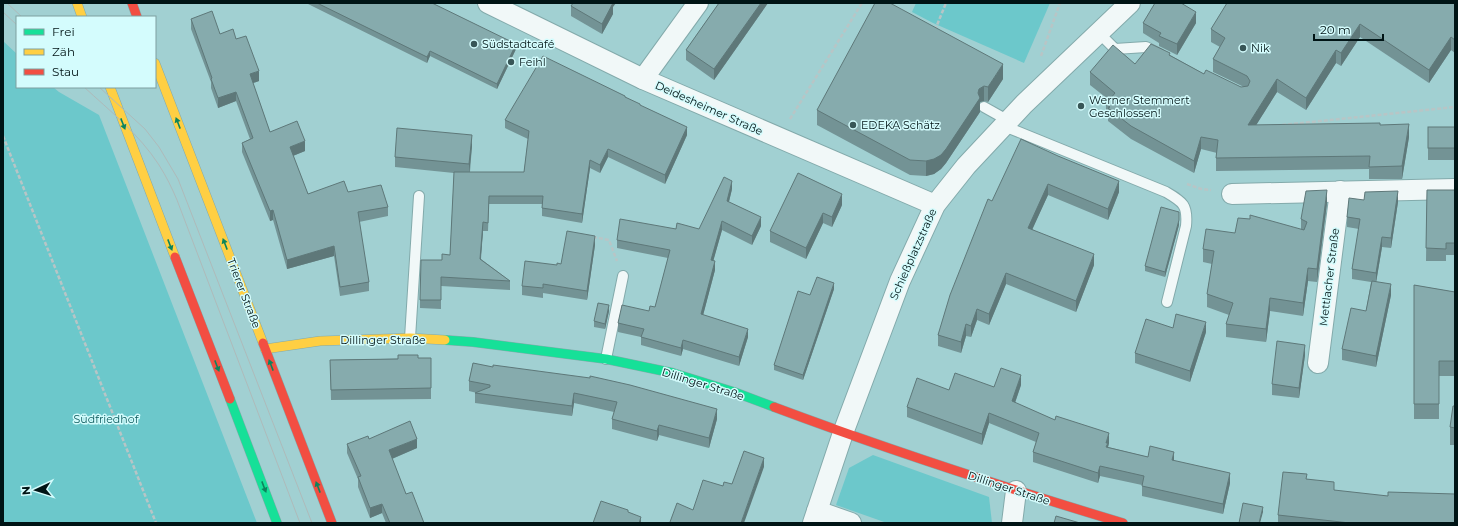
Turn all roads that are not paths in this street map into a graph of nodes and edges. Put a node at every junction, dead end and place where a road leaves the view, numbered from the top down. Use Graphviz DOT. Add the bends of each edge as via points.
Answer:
graph roads {
  1 [pos="77,3"];
  2 [pos="132,3"];
  3 [pos="488,3"];
  4 [pos="698,3"];
  5 [pos="1130,3"];
  6 [pos="82,16"];
  7 [pos="137,16"];
  8 [pos="1099,33"];
  9 [pos="1167,57"];
  10 [pos="156,66"];
  11 [pos="643,79"];
  12 [pos="110,88"];
  13 [pos="984,106"];
  14 [pos="1007,123"];
  15 [pos="1455,189"];
  16 [pos="1340,191"];
  17 [pos="1232,194"];
  18 [pos="419,196"];
  19 [pos="935,205"];
  20 [pos="623,276"];
  21 [pos="1167,302"];
  22 [pos="410,338"];
  23 [pos="265,349"];
  24 [pos="606,359"];
  25 [pos="1318,363"];
  26 [pos="843,433"];
  27 [pos="1016,491"];
  28 [pos="815,517"];
  29 [pos="277,523"];
  30 [pos="332,523"];
  31 [pos="851,523"];
  32 [pos="1012,523"];
  33 [pos="1123,523"];
  1 -- 6 [label="main road"];
  2 -- 7 [label="main road"];
  3 -- 11 [label="street, Deidesheimer Straße"];
  4 -- 11 [label="street"];
  5 -- 8 [label="street, Schießplatzstraße"];
  8 -- 9 [label="lane" via="1115,49 1146,47"];
  8 -- 14 [label="street, Schießplatzstraße"];
  23 -- 10 [label="main road, Trierer Straße, one-way"];
  11 -- 19 [label="street, Deidesheimer Straße"];
  12 -- 29 [label="main road, one-way"];
  13 -- 14 [label="lane"];
  14 -- 19 [label="street, Schießplatzstraße" via="966,166"];
  14 -- 21 [label="lane" via="1181,200 1187,217 1186,226"];
  15 -- 16 [label="street"];
  16 -- 17 [label="street"];
  16 -- 25 [label="street, Mettlacher Straße"];
  18 -- 22 [label="lane"];
  19 -- 26 [label="street, Schießplatzstraße" via="900,281"];
  20 -- 24 [label="lane"];
  22 -- 23 [label="main road, Dillinger Straße" via="320,341"];
  22 -- 24 [label="main road, Dillinger Straße" via="473,342"];
  30 -- 23 [label="main road, Trierer Straße, one-way"];
  24 -- 26 [label="main road, Dillinger Straße" via="680,375 734,392"];
  26 -- 27 [label="main road, Dillinger Straße"];
  26 -- 28 [label="street, Schießplatzstraße"];
  27 -- 32 [label="street"];
  27 -- 33 [label="main road, Dillinger Straße"];
  28 -- 31 [label="street"];
}
